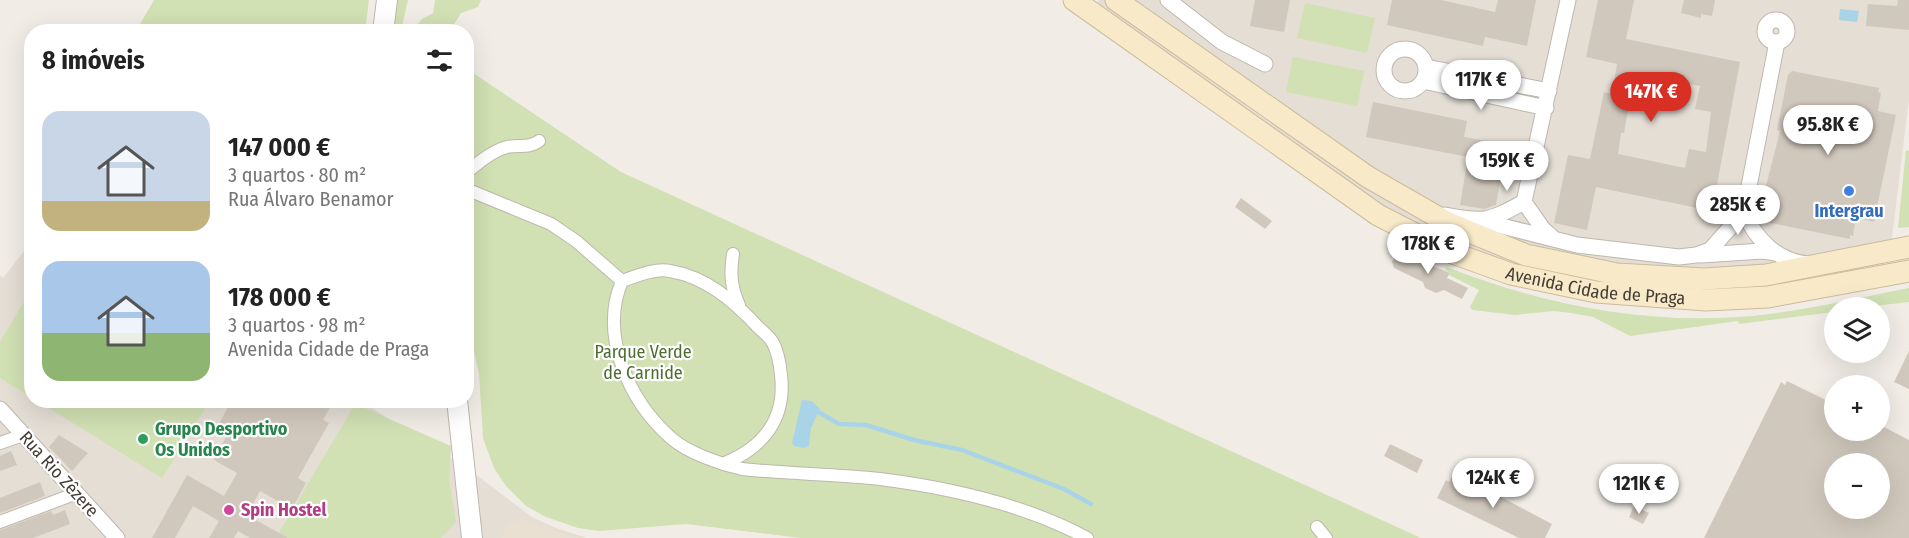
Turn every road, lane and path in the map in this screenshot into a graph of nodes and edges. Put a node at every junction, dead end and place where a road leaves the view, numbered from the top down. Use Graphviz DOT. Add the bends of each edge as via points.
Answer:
graph roads {
  1 [pos="387,0"];
  2 [pos="1074,0"];
  3 [pos="1116,0"];
  4 [pos="1168,0"];
  5 [pos="1568,0"];
  6 [pos="384,24"];
  7 [pos="1777,42"];
  8 [pos="1265,64"];
  9 [pos="1549,91"];
  10 [pos="1546,108"];
  11 [pos="539,141"];
  12 [pos="474,166"];
  13 [pos="474,192"];
  14 [pos="1524,202"];
  15 [pos="1428,212"];
  16 [pos="1744,212"];
  17 [pos="1482,221"];
  18 [pos="1557,240"];
  19 [pos="1909,247"];
  20 [pos="1776,253"];
  21 [pos="733,254"];
  22 [pos="1696,255"];
  23 [pos="1815,264"];
  24 [pos="1909,271"];
  25 [pos="621,281"];
  26 [pos="741,309"];
  27 [pos="458,408"];
  28 [pos="0,409"];
  29 [pos="24,435"];
  30 [pos="0,443"];
  31 [pos="725,463"];
  32 [pos="77,493"];
  33 [pos="0,522"];
  34 [pos="1317,527"];
  35 [pos="469,536"];
  36 [pos="117,538"];
  37 [pos="1087,538"];
  38 [pos="1326,538"];
  1 -- 6 [label="street"];
  2 -- 24 [label="main road, Avenida Cidade de Praga" via="1378,215 1450,252 1511,274 1596,292 1706,300 1768,297"];
  3 -- 15 [label="main road, Avenida Cidade de Praga" via="1368,177"];
  4 -- 8 [label="street" via="1222,42"];
  5 -- 9 [label="street"];
  7 -- 16 [label="street"];
  9 -- 10 [label="street"];
  9 -- 10 [label="street" via="1424,74"];
  10 -- 14 [label="street"];
  11 -- 12 [label="street" via="531,146 506,147"];
  13 -- 25 [label="street" via="551,224"];
  14 -- 17 [label="street"];
  14 -- 18 [label="street" via="1542,229"];
  15 -- 17 [label="street"];
  15 -- 23 [label="main road, Avenida Cidade de Praga" via="1526,255 1617,274 1736,278"];
  16 -- 20 [label="street" via="1758,238"];
  16 -- 22 [label="street" via="1710,249"];
  17 -- 18 [label="street"];
  18 -- 22 [label="street" via="1619,252"];
  19 -- 23 [label="main road, Avenida Cidade de Praga"];
  20 -- 22 [label="street"];
  20 -- 23 [label="street"];
  21 -- 26 [label="street" via="730,273"];
  25 -- 26 [label="street" via="669,270 701,282"];
  25 -- 31 [label="street" via="613,307 614,341 623,370 672,439"];
  26 -- 31 [label="street" via="773,343 781,393 768,435 750,451"];
  27 -- 35 [label="street"];
  28 -- 29 [label="street, Rua Rio Zêzere"];
  29 -- 30 [label="street"];
  29 -- 32 [label="street, Rua Rio Zêzere"];
  31 -- 37 [label="street" via="749,470 881,480 962,495 1019,509"];
  32 -- 33 [label="street"];
  32 -- 36 [label="street, Rua Rio Zêzere"];
  34 -- 38 [label="street"];
}
